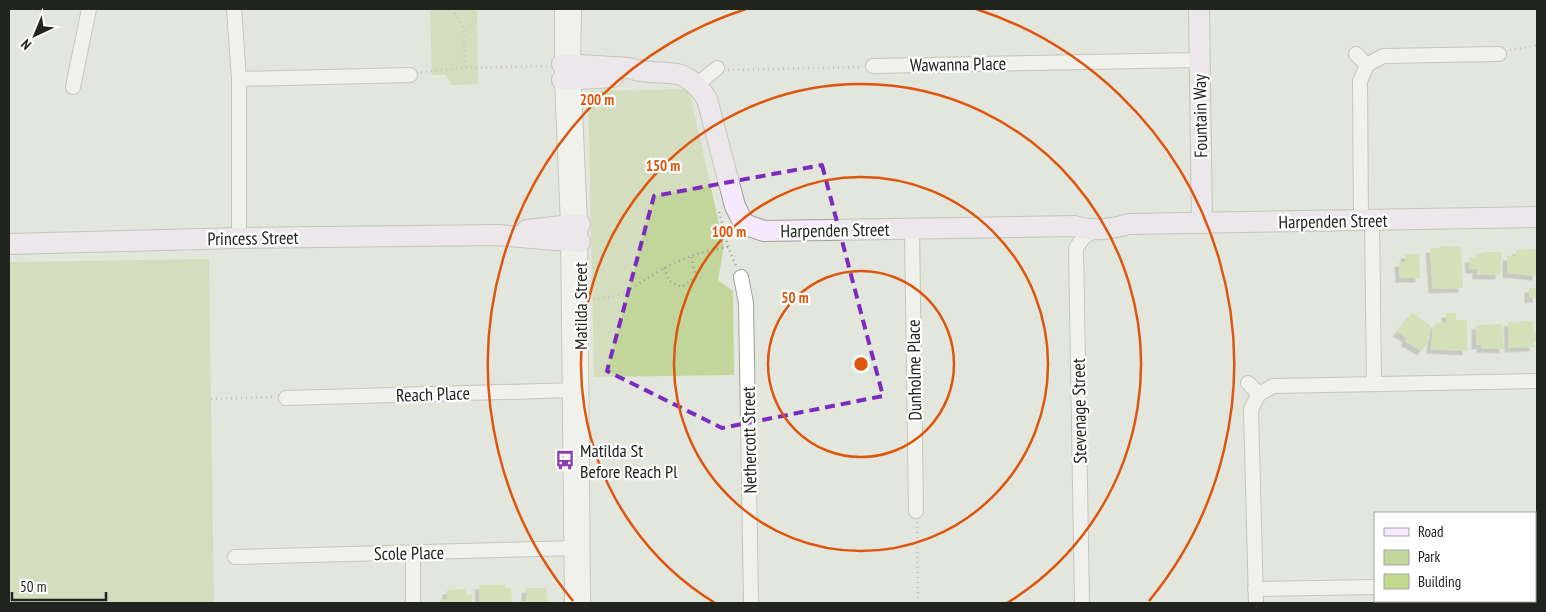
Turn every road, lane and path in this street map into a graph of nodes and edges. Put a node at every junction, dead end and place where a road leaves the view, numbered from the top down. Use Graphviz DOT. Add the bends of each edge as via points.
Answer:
graph roads {
  1 [pos="89,9"];
  2 [pos="234,9"];
  3 [pos="452,9"];
  4 [pos="562,9"];
  5 [pos="574,9"];
  6 [pos="1199,9"];
  7 [pos="1537,45"];
  8 [pos="1356,54"];
  9 [pos="1499,54"];
  10 [pos="1200,60"];
  11 [pos="1367,65"];
  12 [pos="873,66"];
  13 [pos="465,68"];
  14 [pos="717,68"];
  15 [pos="566,71"];
  16 [pos="410,75"];
  17 [pos="239,79"];
  18 [pos="698,84"];
  19 [pos="74,87"];
  20 [pos="718,209"];
  21 [pos="1537,217"];
  22 [pos="1367,221"];
  23 [pos="1202,223"];
  24 [pos="1129,224"];
  25 [pos="1076,226"];
  26 [pos="912,229"];
  27 [pos="1097,229"];
  28 [pos="574,233"];
  29 [pos="240,238"];
  30 [pos="9,244"];
  31 [pos="728,247"];
  32 [pos="691,255"];
  33 [pos="664,268"];
  34 [pos="741,277"];
  35 [pos="589,299"];
  36 [pos="1537,381"];
  37 [pos="1248,383"];
  38 [pos="1374,384"];
  39 [pos="575,390"];
  40 [pos="1259,394"];
  41 [pos="286,398"];
  42 [pos="211,399"];
  43 [pos="916,511"];
  44 [pos="577,548"];
  45 [pos="413,554"];
  46 [pos="235,557"];
  47 [pos="1374,587"];
  48 [pos="1255,596"];
  49 [pos="414,603"];
  50 [pos="572,603"];
  51 [pos="584,603"];
  52 [pos="751,603"];
  53 [pos="918,603"];
  54 [pos="1082,603"];
  1 -- 19 [label="street"];
  2 -- 17 [label="street"];
  3 -- 13 [label="path" via="464,28"];
  4 -- 15 [label="street, Matilda Street"];
  5 -- 15 [label="street, Matilda Street"];
  6 -- 10 [label="street, Fountain Way"];
  7 -- 9 [label="path"];
  8 -- 11 [label="street"];
  9 -- 11 [label="street" via="1383,56"];
  10 -- 12 [label="street, Wawanna Place"];
  10 -- 23 [label="street, Fountain Way"];
  11 -- 22 [label="street" via="1360,80"];
  12 -- 14 [label="path"];
  13 -- 15 [label="path"];
  13 -- 16 [label="path" via="429,70"];
  14 -- 18 [label="street"];
  15 -- 18 [label="street" via="629,68 667,71"];
  15 -- 28 [label="street, Matilda Street"];
  16 -- 17 [label="street"];
  17 -- 29 [label="street"];
  18 -- 26 [label="street, Harpenden Street" via="708,99 735,206 744,224 764,231"];
  20 -- 31 [label="path"];
  21 -- 22 [label="street, Harpenden Street"];
  22 -- 23 [label="street, Harpenden Street"];
  22 -- 38 [label="street"];
  23 -- 24 [label="street, Harpenden Street"];
  24 -- 25 [label="street, Harpenden Street" via="1117,219 1084,220"];
  24 -- 27 [label="street, Harpenden Street"];
  25 -- 26 [label="street, Harpenden Street"];
  25 -- 27 [label="street, Harpenden Street"];
  26 -- 43 [label="street, Dunholme Place"];
  27 -- 54 [label="street, Stevenage Street" via="1082,238 1076,248"];
  28 -- 29 [label="street, Princess Street"];
  28 -- 39 [label="street, Matilda Street"];
  29 -- 30 [label="street, Princess Street"];
  31 -- 32 [label="path"];
  31 -- 34 [label="path"];
  32 -- 33 [label="path"];
  32 -- 33 [label="path" via="696,278 682,287 669,281"];
  33 -- 35 [label="path" via="616,297"];
  34 -- 52 [label="street, Nethercott Street" via="746,303"];
  36 -- 38 [label="street"];
  37 -- 40 [label="street"];
  38 -- 40 [label="street" via="1273,386"];
  39 -- 41 [label="street, Reach Place"];
  39 -- 44 [label="street, Matilda Street"];
  40 -- 48 [label="street" via="1251,409"];
  41 -- 42 [label="path"];
  43 -- 53 [label="path"];
  44 -- 45 [label="street, Scole Place"];
  44 -- 50 [label="street, Matilda Street"];
  44 -- 51 [label="street, Matilda Street"];
  45 -- 46 [label="street, Scole Place"];
  45 -- 49 [label="street"];
  47 -- 48 [label="street"];
}
